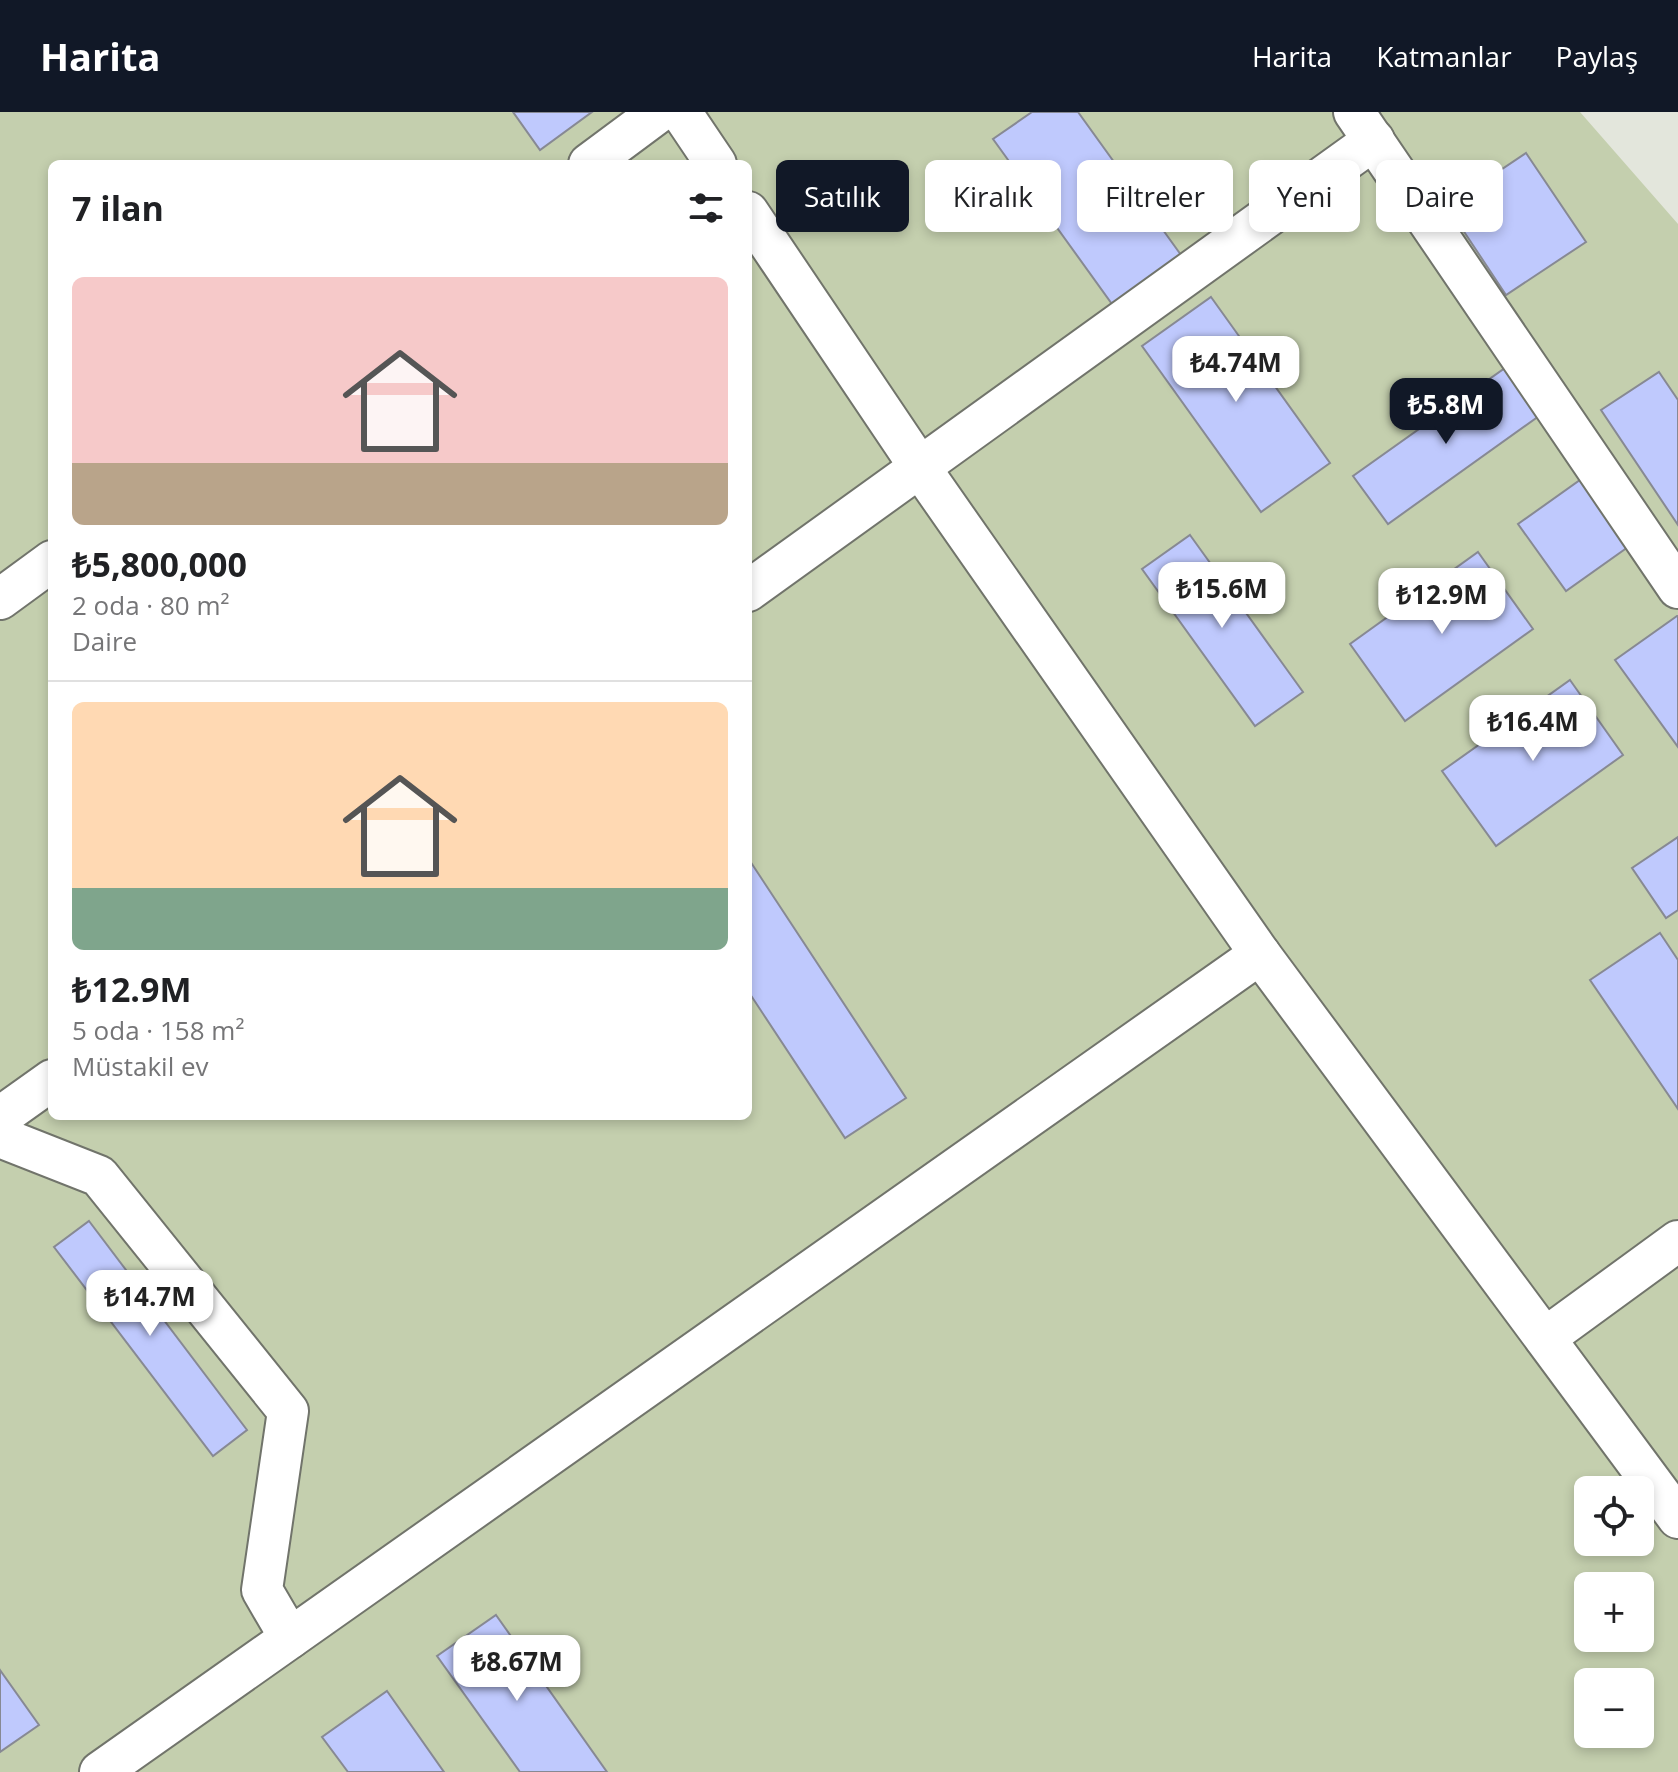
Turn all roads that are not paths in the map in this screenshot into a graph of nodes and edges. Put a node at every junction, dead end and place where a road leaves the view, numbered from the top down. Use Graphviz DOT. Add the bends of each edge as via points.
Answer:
graph roads {
  1 [pos="659,112"];
  2 [pos="681,112"];
  3 [pos="1364,126"];
  4 [pos="594,160"];
  5 [pos="713,160"];
  6 [pos="752,218"];
  7 [pos="921,469"];
  8 [pos="48,564"];
  9 [pos="752,588"];
  10 [pos="1678,588"];
  11 [pos="0,599"];
  12 [pos="1260,954"];
  13 [pos="48,1083"];
  14 [pos="0,1117"];
  15 [pos="0,1137"];
  16 [pos="1678,1241"];
  17 [pos="1545,1338"];
  18 [pos="1678,1518"];
  19 [pos="290,1638"];
  20 [pos="100,1772"];
  1 -- 4 [label="street"];
  2 -- 5 [label="street"];
  3 -- 7 [label="street"];
  3 -- 10 [label="street"];
  6 -- 7 [label="street"];
  7 -- 9 [label="street"];
  7 -- 12 [label="street"];
  8 -- 11 [label="street"];
  12 -- 17 [label="street"];
  12 -- 19 [label="street"];
  13 -- 14 [label="street"];
  15 -- 19 [label="street" via="99,1176 288,1411 262,1590"];
  16 -- 17 [label="street"];
  17 -- 18 [label="street"];
  19 -- 20 [label="street"];
}
